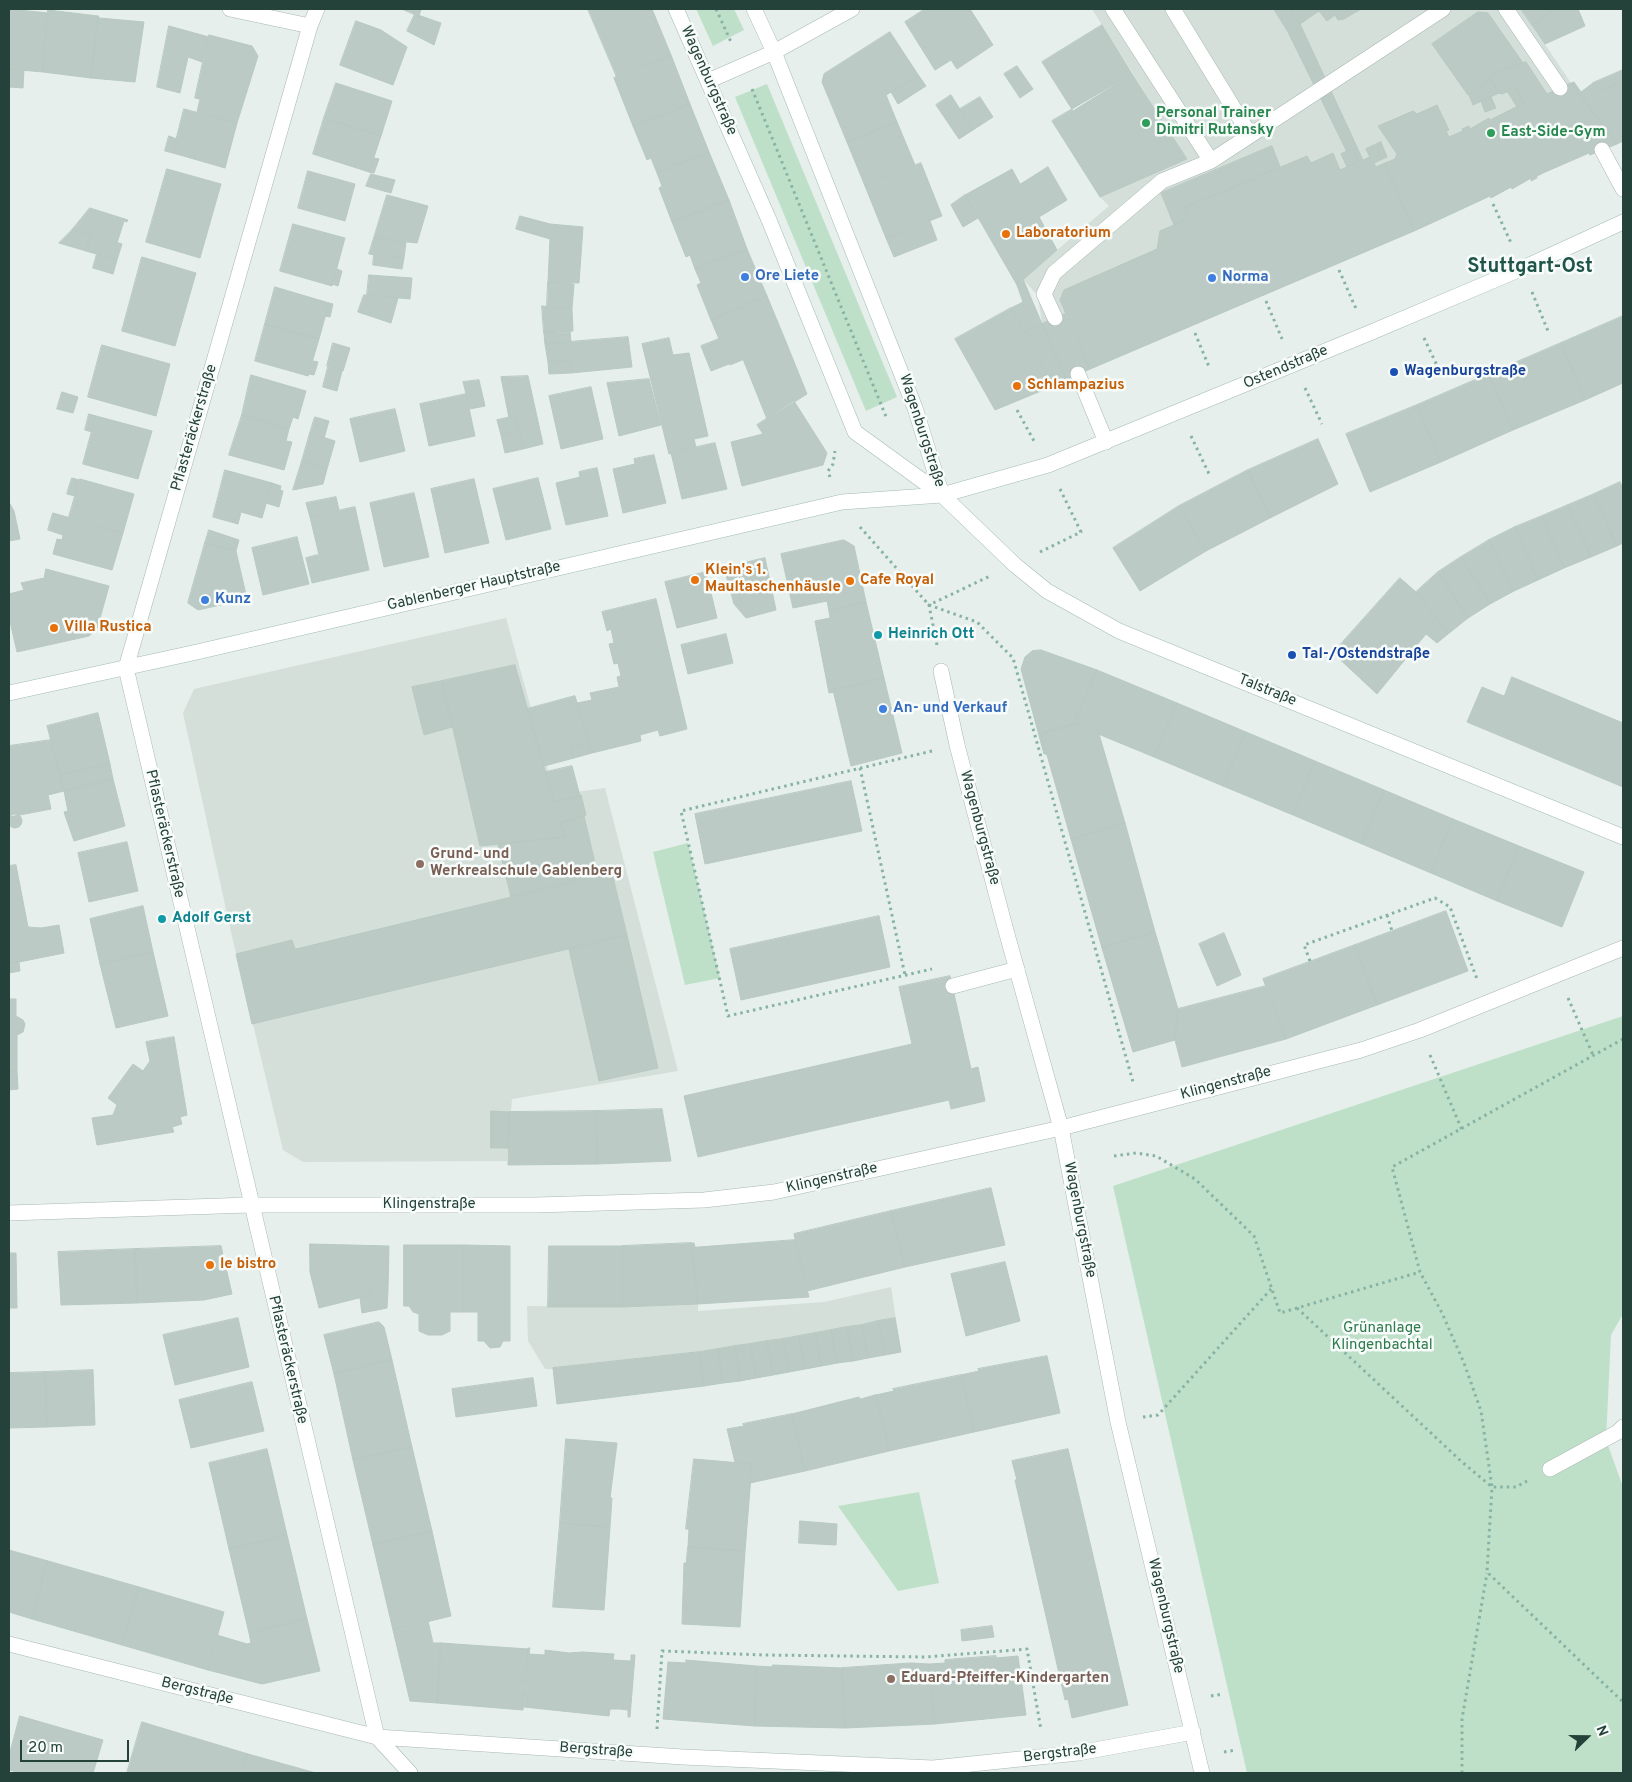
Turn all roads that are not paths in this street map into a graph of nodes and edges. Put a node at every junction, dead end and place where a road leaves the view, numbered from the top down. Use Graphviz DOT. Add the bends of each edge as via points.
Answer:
graph roads {
  1 [pos="230,9"];
  2 [pos="317,9"];
  3 [pos="676,9"];
  4 [pos="754,9"];
  5 [pos="852,9"];
  6 [pos="1113,9"];
  7 [pos="1173,9"];
  8 [pos="1443,9"];
  9 [pos="1506,9"];
  10 [pos="310,26"];
  11 [pos="774,52"];
  12 [pos="708,81"];
  13 [pos="1560,88"];
  14 [pos="1250,136"];
  15 [pos="1602,150"];
  16 [pos="1211,161"];
  17 [pos="1623,189"];
  18 [pos="1623,222"];
  19 [pos="1055,318"];
  20 [pos="1078,374"];
  21 [pos="1106,442"];
  22 [pos="942,495"];
  23 [pos="126,668"];
  24 [pos="942,670"];
  25 [pos="9,693"];
  26 [pos="1623,837"];
  27 [pos="1623,948"];
  28 [pos="1017,969"];
  29 [pos="953,986"];
  30 [pos="1061,1128"];
  31 [pos="250,1205"];
  32 [pos="9,1213"];
  33 [pos="1623,1427"];
  34 [pos="1550,1469"];
  35 [pos="9,1644"];
  36 [pos="1193,1732"];
  37 [pos="377,1738"];
  38 [pos="410,1773"];
  39 [pos="1202,1773"];
  1 -- 10 [label="street"];
  2 -- 10 [label="street, Pflasteräckerstraße"];
  3 -- 12 [label="street, Wagenburgstraße"];
  4 -- 11 [label="street, Wagenburgstraße"];
  5 -- 11 [label="street"];
  6 -- 16 [label="street"];
  7 -- 14 [label="street"];
  8 -- 14 [label="street"];
  9 -- 13 [label="street"];
  10 -- 23 [label="street, Pflasteräckerstraße"];
  11 -- 12 [label="street"];
  11 -- 22 [label="street, Wagenburgstraße" via="912,399"];
  12 -- 22 [label="street, Wagenburgstraße" via="769,220 855,432"];
  14 -- 16 [label="street"];
  15 -- 17 [label="street"];
  16 -- 19 [label="street" via="1162,181 1054,273 1044,294"];
  18 -- 21 [label="street, Ostendstraße" via="1523,268"];
  20 -- 21 [label="street"];
  21 -- 22 [label="street, Ostendstraße" via="1048,465"];
  22 -- 23 [label="street, Gablenberger Hauptstraße" via="842,502"];
  22 -- 26 [label="street, Talstraße" via="1047,591 1119,631"];
  23 -- 25 [label="street, Gablenberger Hauptstraße"];
  23 -- 31 [label="street, Pflasteräckerstraße"];
  24 -- 28 [label="street, Wagenburgstraße" via="957,745"];
  27 -- 30 [label="street, Klingenstraße" via="1420,1030 1361,1050"];
  28 -- 29 [label="street"];
  28 -- 30 [label="street, Wagenburgstraße"];
  30 -- 31 [label="street, Klingenstraße" via="774,1192 704,1200 516,1206"];
  30 -- 36 [label="street, Wagenburgstraße" via="1118,1422"];
  31 -- 32 [label="street, Klingenstraße"];
  31 -- 37 [label="street, Pflasteräckerstraße"];
  33 -- 34 [label="street"];
  35 -- 37 [label="street, Bergstraße"];
  36 -- 37 [label="street, Bergstraße" via="1078,1753 932,1768"];
  36 -- 39 [label="street, Wagenburgstraße"];
  37 -- 38 [label="street, Pflasteräckerstraße"];
}
